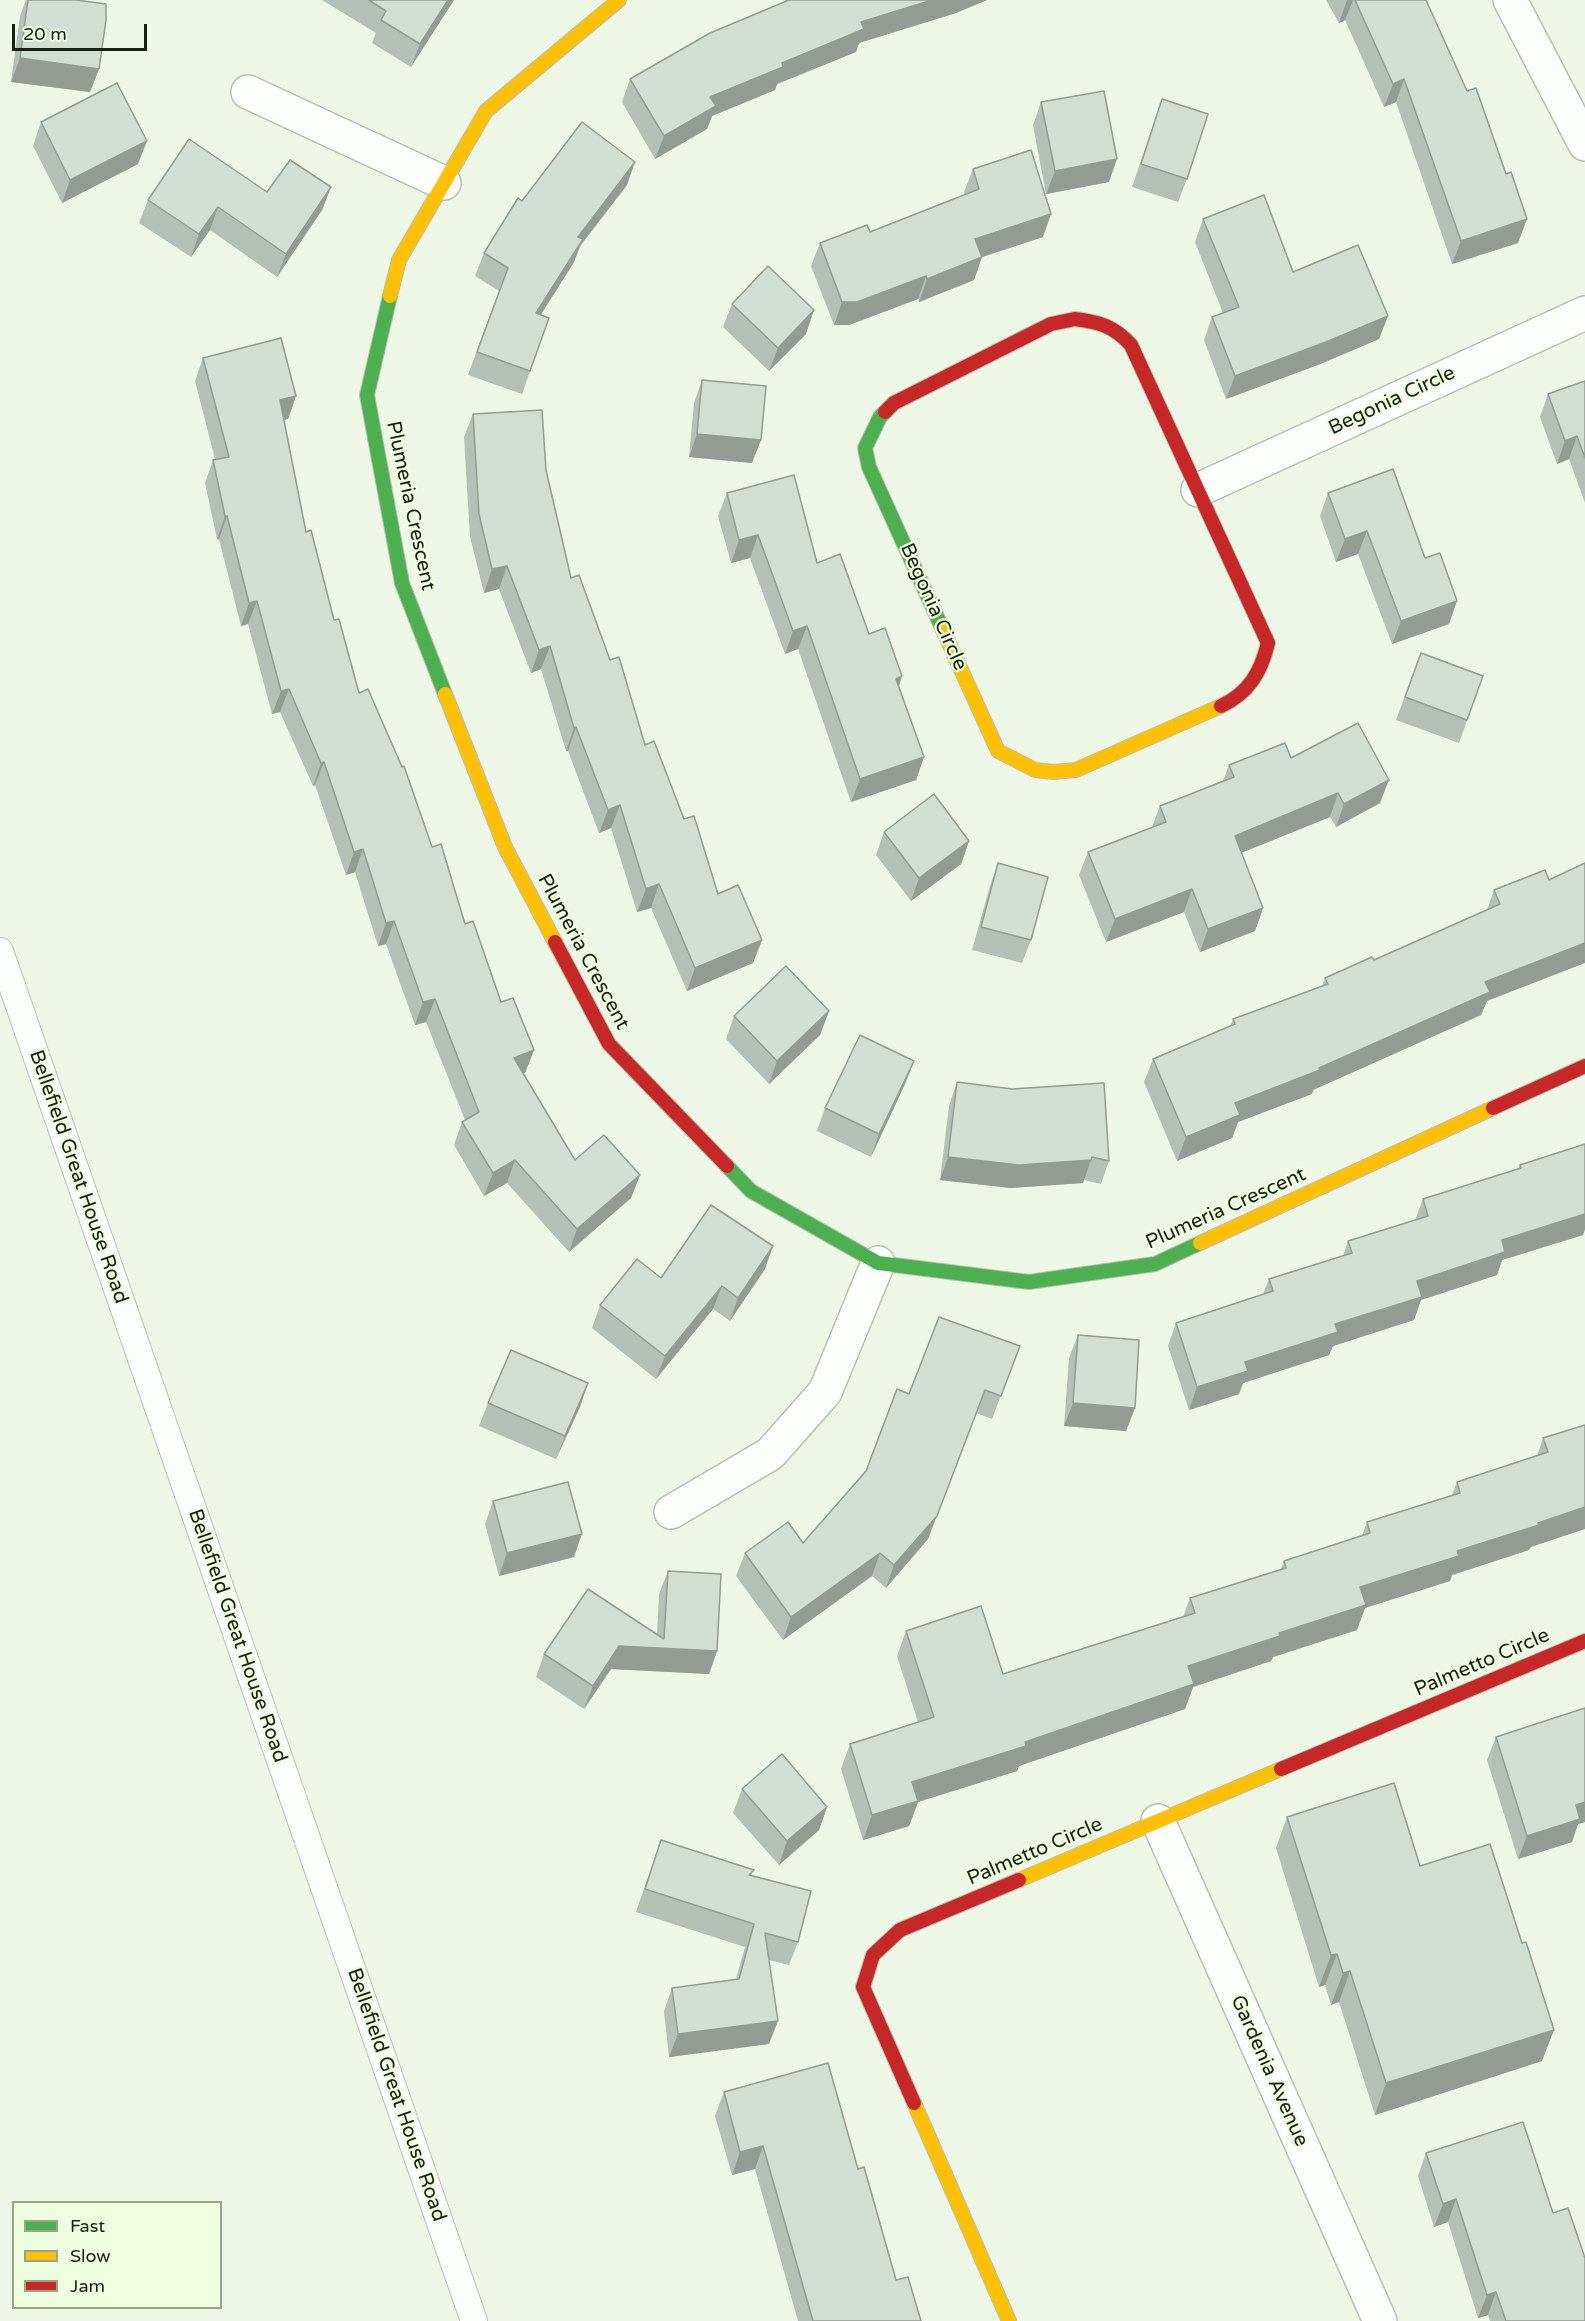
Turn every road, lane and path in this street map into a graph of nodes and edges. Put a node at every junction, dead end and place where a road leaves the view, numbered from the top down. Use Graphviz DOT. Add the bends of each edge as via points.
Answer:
graph roads {
  1 [pos="619,0"];
  2 [pos="1510,0"];
  3 [pos="248,92"];
  4 [pos="1585,144"];
  5 [pos="444,183"];
  6 [pos="1585,313"];
  7 [pos="1198,490"];
  8 [pos="0,951"];
  9 [pos="1585,1066"];
  10 [pos="878,1263"];
  11 [pos="671,1512"];
  12 [pos="1585,1641"];
  13 [pos="1158,1821"];
  14 [pos="474,2321"];
  15 [pos="1009,2321"];
  16 [pos="1380,2321"];
  1 -- 5 [label="street, Plumeria Crescent" via="486,111"];
  2 -- 4 [label="street"];
  3 -- 5 [label="street"];
  5 -- 10 [label="street, Plumeria Crescent" via="399,260 367,395 402,583 505,847 609,1044 752,1191"];
  6 -- 7 [label="street, Begonia Circle"];
  7 -- 7 [label="street, Begonia Circle" via="1131,345 1117,328 1075,319 1051,324 894,403 880,417 865,448 869,467 998,751 1038,772 1076,770 1225,704 1244,693 1257,679 1268,643"];
  8 -- 14 [label="lane, Bellefield Great House Road"];
  9 -- 10 [label="street, Plumeria Crescent" via="1155,1264 1029,1282"];
  10 -- 11 [label="street" via="825,1392 770,1454"];
  12 -- 13 [label="street, Palmetto Circle"];
  13 -- 15 [label="street, Palmetto Circle" via="900,1930 873,1955 863,1987"];
  13 -- 16 [label="street, Gardenia Avenue"];
}
